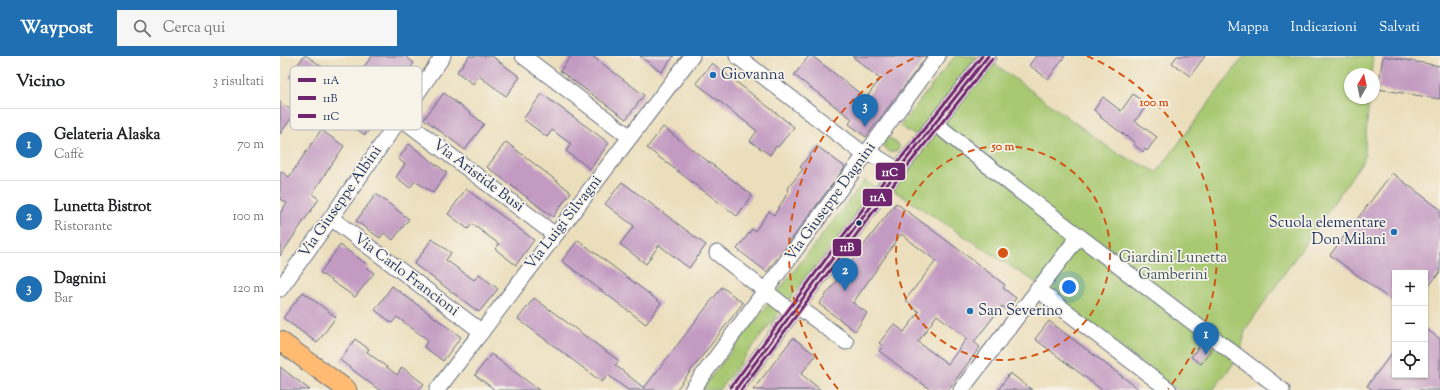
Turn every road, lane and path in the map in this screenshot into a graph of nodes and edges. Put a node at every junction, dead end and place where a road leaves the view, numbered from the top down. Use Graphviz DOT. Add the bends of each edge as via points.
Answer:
graph roads {
  1 [pos="443,56"];
  2 [pos="523,56"];
  3 [pos="692,56"];
  4 [pos="737,56"];
  5 [pos="938,56"];
  6 [pos="988,56"];
  7 [pos="422,87"];
  8 [pos="936,124"];
  9 [pos="393,130"];
  10 [pos="417,130"];
  11 [pos="630,137"];
  12 [pos="865,155"];
  13 [pos="898,170"];
  14 [pos="331,218"];
  15 [pos="555,235"];
  16 [pos="1079,236"];
  17 [pos="717,253"];
  18 [pos="280,289"];
  19 [pos="1037,289"];
  20 [pos="767,290"];
  21 [pos="795,309"];
  22 [pos="482,332"];
  23 [pos="280,341"];
  24 [pos="846,342"];
  25 [pos="347,390"];
  26 [pos="437,390"];
  27 [pos="692,390"];
  28 [pos="735,390"];
  29 [pos="961,390"];
  30 [pos="1169,390"];
  31 [pos="1282,390"];
  1 -- 7 [label="street, Via Giuseppe Albini"];
  2 -- 11 [label="street"];
  3 -- 11 [label="street, Via Luigi Silvagni"];
  4 -- 12 [label="street"];
  5 -- 12 [label="street, Via Giuseppe Dagnini"];
  6 -- 8 [label="street"];
  8 -- 13 [label="street"];
  8 -- 16 [label="street"];
  9 -- 14 [label="street, Via Giuseppe Albini"];
  10 -- 15 [label="street, Via Aristide Busi"];
  11 -- 15 [label="street, Via Luigi Silvagni"];
  12 -- 13 [label="street" via="875,156"];
  12 -- 20 [label="street, Via Giuseppe Dagnini"];
  13 -- 21 [label="street"];
  14 -- 18 [label="street, Via Giuseppe Albini"];
  14 -- 22 [label="street, Via Carlo Francioni"];
  15 -- 22 [label="street, Via Luigi Silvagni"];
  16 -- 19 [label="street"];
  16 -- 31 [label="street"];
  17 -- 20 [label="street"];
  19 -- 29 [label="street"];
  19 -- 30 [label="street"];
  20 -- 21 [label="street"];
  20 -- 27 [label="street, Via Giuseppe Dagnini"];
  21 -- 24 [label="street"];
  21 -- 28 [label="street"];
  22 -- 26 [label="street, Via Luigi Silvagni"];
  23 -- 25 [label="main road"];
}
